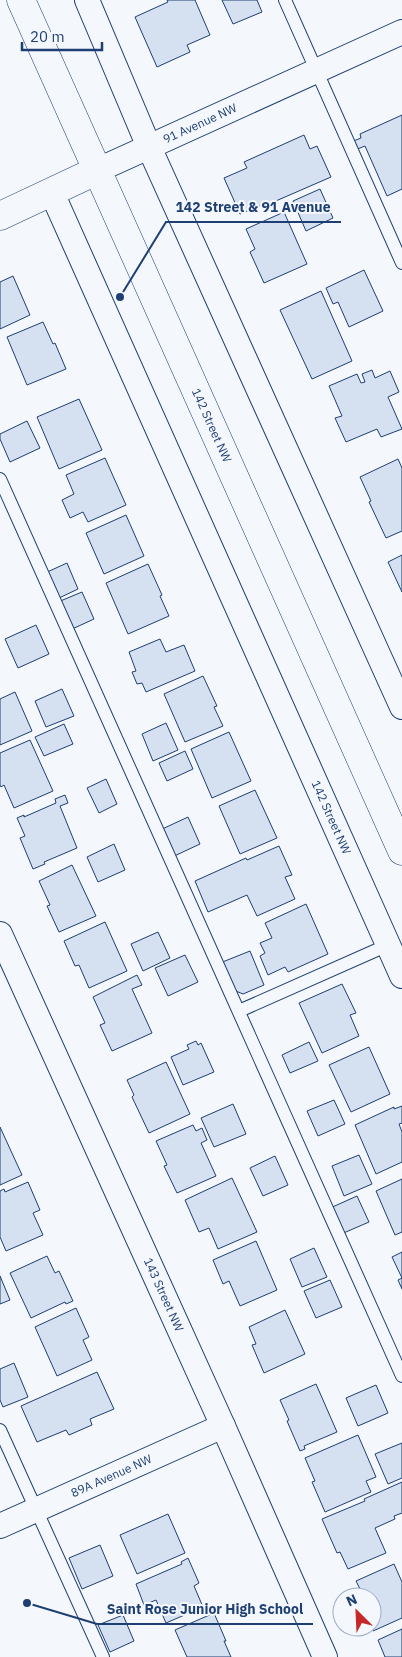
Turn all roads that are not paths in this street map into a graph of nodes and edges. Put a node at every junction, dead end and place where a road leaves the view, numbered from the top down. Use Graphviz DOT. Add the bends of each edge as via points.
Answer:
graph roads {
  1 [pos="21,0"];
  2 [pos="87,0"];
  3 [pos="285,0"];
  4 [pos="402,32"];
  5 [pos="316,71"];
  6 [pos="149,147"];
  7 [pos="98,170"];
  8 [pos="52,193"];
  9 [pos="3,211"];
  10 [pos="397,236"];
  11 [pos="402,263"];
  12 [pos="0,479"];
  13 [pos="402,707"];
  14 [pos="402,851"];
  15 [pos="0,934"];
  16 [pos="388,945"];
  17 [pos="402,976"];
  18 [pos="239,1012"];
  19 [pos="402,1376"];
  20 [pos="223,1426"];
  21 [pos="0,1430"];
  22 [pos="36,1509"];
  23 [pos="0,1526"];
  24 [pos="103,1657"];
  25 [pos="325,1657"];
  1 -- 7 [label="main road, 142 Street NW"];
  2 -- 6 [label="street"];
  3 -- 5 [label="lane"];
  4 -- 5 [label="street, 91 Avenue NW"];
  5 -- 6 [label="street, 91 Avenue NW"];
  5 -- 10 [label="lane"];
  6 -- 7 [label="street, 91 Avenue NW"];
  6 -- 13 [label="street"];
  7 -- 8 [label="main road, 91 Avenue NW"];
  7 -- 14 [label="main road, 142 Street NW"];
  8 -- 9 [label="main road, 91 Avenue NW"];
  8 -- 16 [label="street, 142 Street NW"];
  10 -- 11 [label="lane"];
  12 -- 18 [label="lane"];
  15 -- 20 [label="street, 143 Street NW"];
  16 -- 17 [label="street, 142 Street NW"];
  16 -- 18 [label="lane"];
  18 -- 19 [label="lane"];
  20 -- 22 [label="street, 89A Avenue NW"];
  20 -- 25 [label="street, 143 Street NW"];
  21 -- 22 [label="lane"];
  22 -- 23 [label="street, 89A Avenue NW"];
  22 -- 24 [label="lane"];
}
